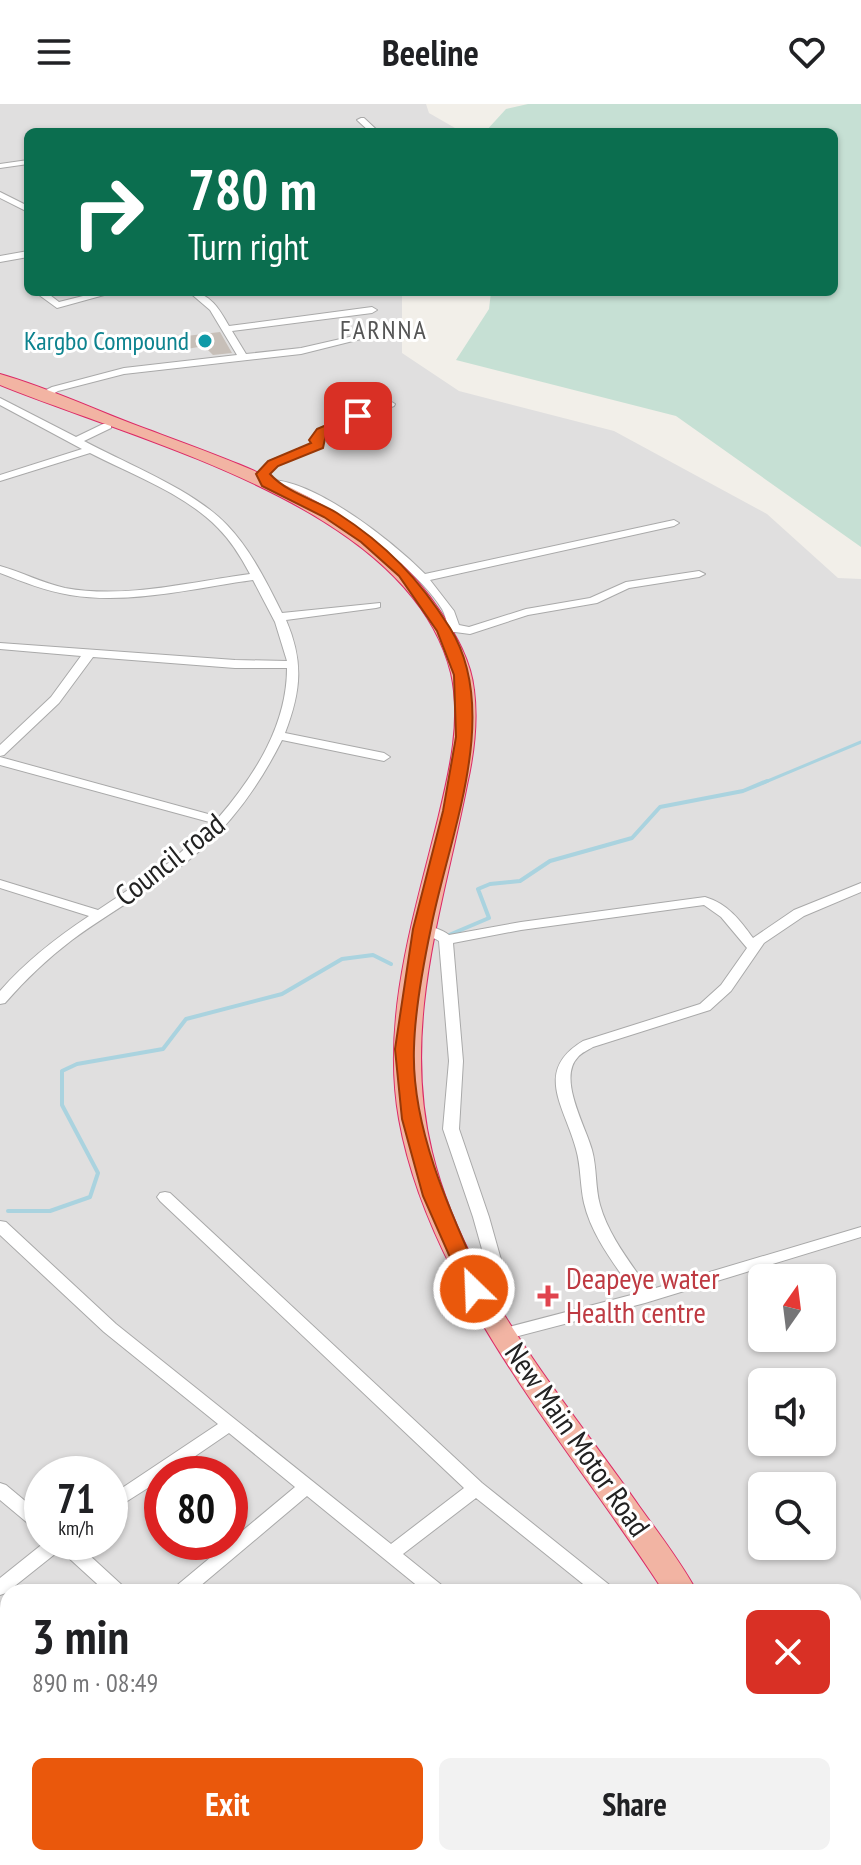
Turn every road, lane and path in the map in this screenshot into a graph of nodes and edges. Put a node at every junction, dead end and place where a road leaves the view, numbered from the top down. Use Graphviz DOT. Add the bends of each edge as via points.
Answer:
graph roads {
  1 [pos="361,120"];
  2 [pos="370,128"];
  3 [pos="0,195"];
  4 [pos="24,207"];
  5 [pos="24,255"];
  6 [pos="0,259"];
  7 [pos="45,296"];
  8 [pos="94,296"];
  9 [pos="200,296"];
  10 [pos="372,310"];
  11 [pos="227,329"];
  12 [pos="380,333"];
  13 [pos="243,357"];
  14 [pos="0,382"];
  15 [pos="42,396"];
  16 [pos="0,401"];
  17 [pos="390,404"];
  18 [pos="107,426"];
  19 [pos="76,441"];
  20 [pos="91,449"];
  21 [pos="0,478"];
  22 [pos="268,483"];
  23 [pos="674,523"];
  24 [pos="0,569"];
  25 [pos="699,574"];
  26 [pos="257,576"];
  27 [pos="423,578"];
  28 [pos="376,605"];
  29 [pos="278,617"];
  30 [pos="449,630"];
  31 [pos="0,646"];
  32 [pos="90,652"];
  33 [pos="293,665"];
  34 [pos="277,735"];
  35 [pos="0,752"];
  36 [pos="384,757"];
  37 [pos="0,761"];
  38 [pos="222,822"];
  39 [pos="0,884"];
  40 [pos="858,891"];
  41 [pos="100,915"];
  42 [pos="421,929"];
  43 [pos="446,940"];
  44 [pos="752,946"];
  45 [pos="0,1000"];
  46 [pos="165,1197"];
  47 [pos="0,1226"];
  48 [pos="861,1232"];
  49 [pos="474,1289"];
  50 [pos="645,1297"];
  51 [pos="503,1334"];
  52 [pos="230,1424"];
  53 [pos="308,1486"];
  54 [pos="476,1488"];
  55 [pos="0,1490"];
  56 [pos="128,1493"];
  57 [pos="24,1510"];
  58 [pos="390,1554"];
  59 [pos="37,1560"];
  60 [pos="81,1560"];
  61 [pos="5,1584"];
  62 [pos="109,1584"];
  63 [pos="191,1584"];
  64 [pos="428,1584"];
  65 [pos="596,1584"];
  66 [pos="659,1584"];
  67 [pos="675,1584"];
  1 -- 2 [label="street"];
  3 -- 4 [label="street"];
  5 -- 6 [label="street"];
  7 -- 8 [label="street" via="57,305"];
  9 -- 11 [label="street"];
  10 -- 11 [label="street"];
  11 -- 13 [label="street"];
  12 -- 13 [label="street"];
  13 -- 15 [label="street" via="124,371"];
  14 -- 15 [label="highway, New Main Motor Road"];
  14 -- 18 [label="highway, New Main Motor Road"];
  15 -- 22 [label="highway, New Main Motor Road"];
  16 -- 19 [label="street, Council road"];
  17 -- 22 [label="street" via="321,431 313,449 269,466 263,474"];
  18 -- 19 [label="street"];
  18 -- 66 [label="highway, New Main Motor Road" via="260,485 321,517 394,576 435,634 450,677 452,739 441,810 410,927 392,1048 399,1119 414,1184 462,1294"];
  19 -- 20 [label="street, Council road"];
  20 -- 21 [label="street"];
  20 -- 26 [label="street, Council road" via="203,509 233,535"];
  22 -- 27 [label="street" via="294,487 351,519"];
  22 -- 30 [label="highway, New Main Motor Road" via="366,539 404,573"];
  23 -- 27 [label="street"];
  24 -- 26 [label="street" via="33,584 111,594"];
  25 -- 30 [label="street" via="626,585 602,599 526,612 477,629"];
  26 -- 29 [label="street, Council road"];
  27 -- 30 [label="street" via="444,599"];
  28 -- 29 [label="street"];
  29 -- 33 [label="street, Council road"];
  30 -- 42 [label="highway, New Main Motor Road" via="462,675 464,737"];
  31 -- 32 [label="street"];
  32 -- 33 [label="street"];
  32 -- 35 [label="street" via="55,700"];
  33 -- 34 [label="street, Council road" via="291,693"];
  34 -- 36 [label="street"];
  34 -- 38 [label="street, Council road" via="243,799"];
  37 -- 38 [label="street"];
  38 -- 41 [label="street, Council road" via="152,882"];
  39 -- 41 [label="street"];
  40 -- 44 [label="street" via="799,913"];
  41 -- 45 [label="street, Council road" via="29,966"];
  42 -- 43 [label="street"];
  42 -- 49 [label="highway, New Main Motor Road" via="404,1049 411,1119 433,1196"];
  43 -- 44 [label="street" via="705,901 729,917"];
  43 -- 49 [label="street" via="456,1061 451,1129 495,1267"];
  44 -- 50 [label="street" via="726,988 705,1007 576,1049 562,1079 585,1151 594,1208"];
  46 -- 54 [label="street"];
  47 -- 52 [label="street" via="110,1328"];
  48 -- 50 [label="street"];
  49 -- 51 [label="highway, New Main Motor Road"];
  50 -- 51 [label="street"];
  51 -- 67 [label="highway, New Main Motor Road"];
  52 -- 53 [label="street"];
  52 -- 56 [label="street"];
  53 -- 58 [label="street"];
  53 -- 63 [label="street"];
  54 -- 58 [label="street"];
  54 -- 65 [label="street"];
  55 -- 57 [label="street"];
  58 -- 64 [label="street"];
  59 -- 61 [label="street"];
  60 -- 62 [label="street"];
}
